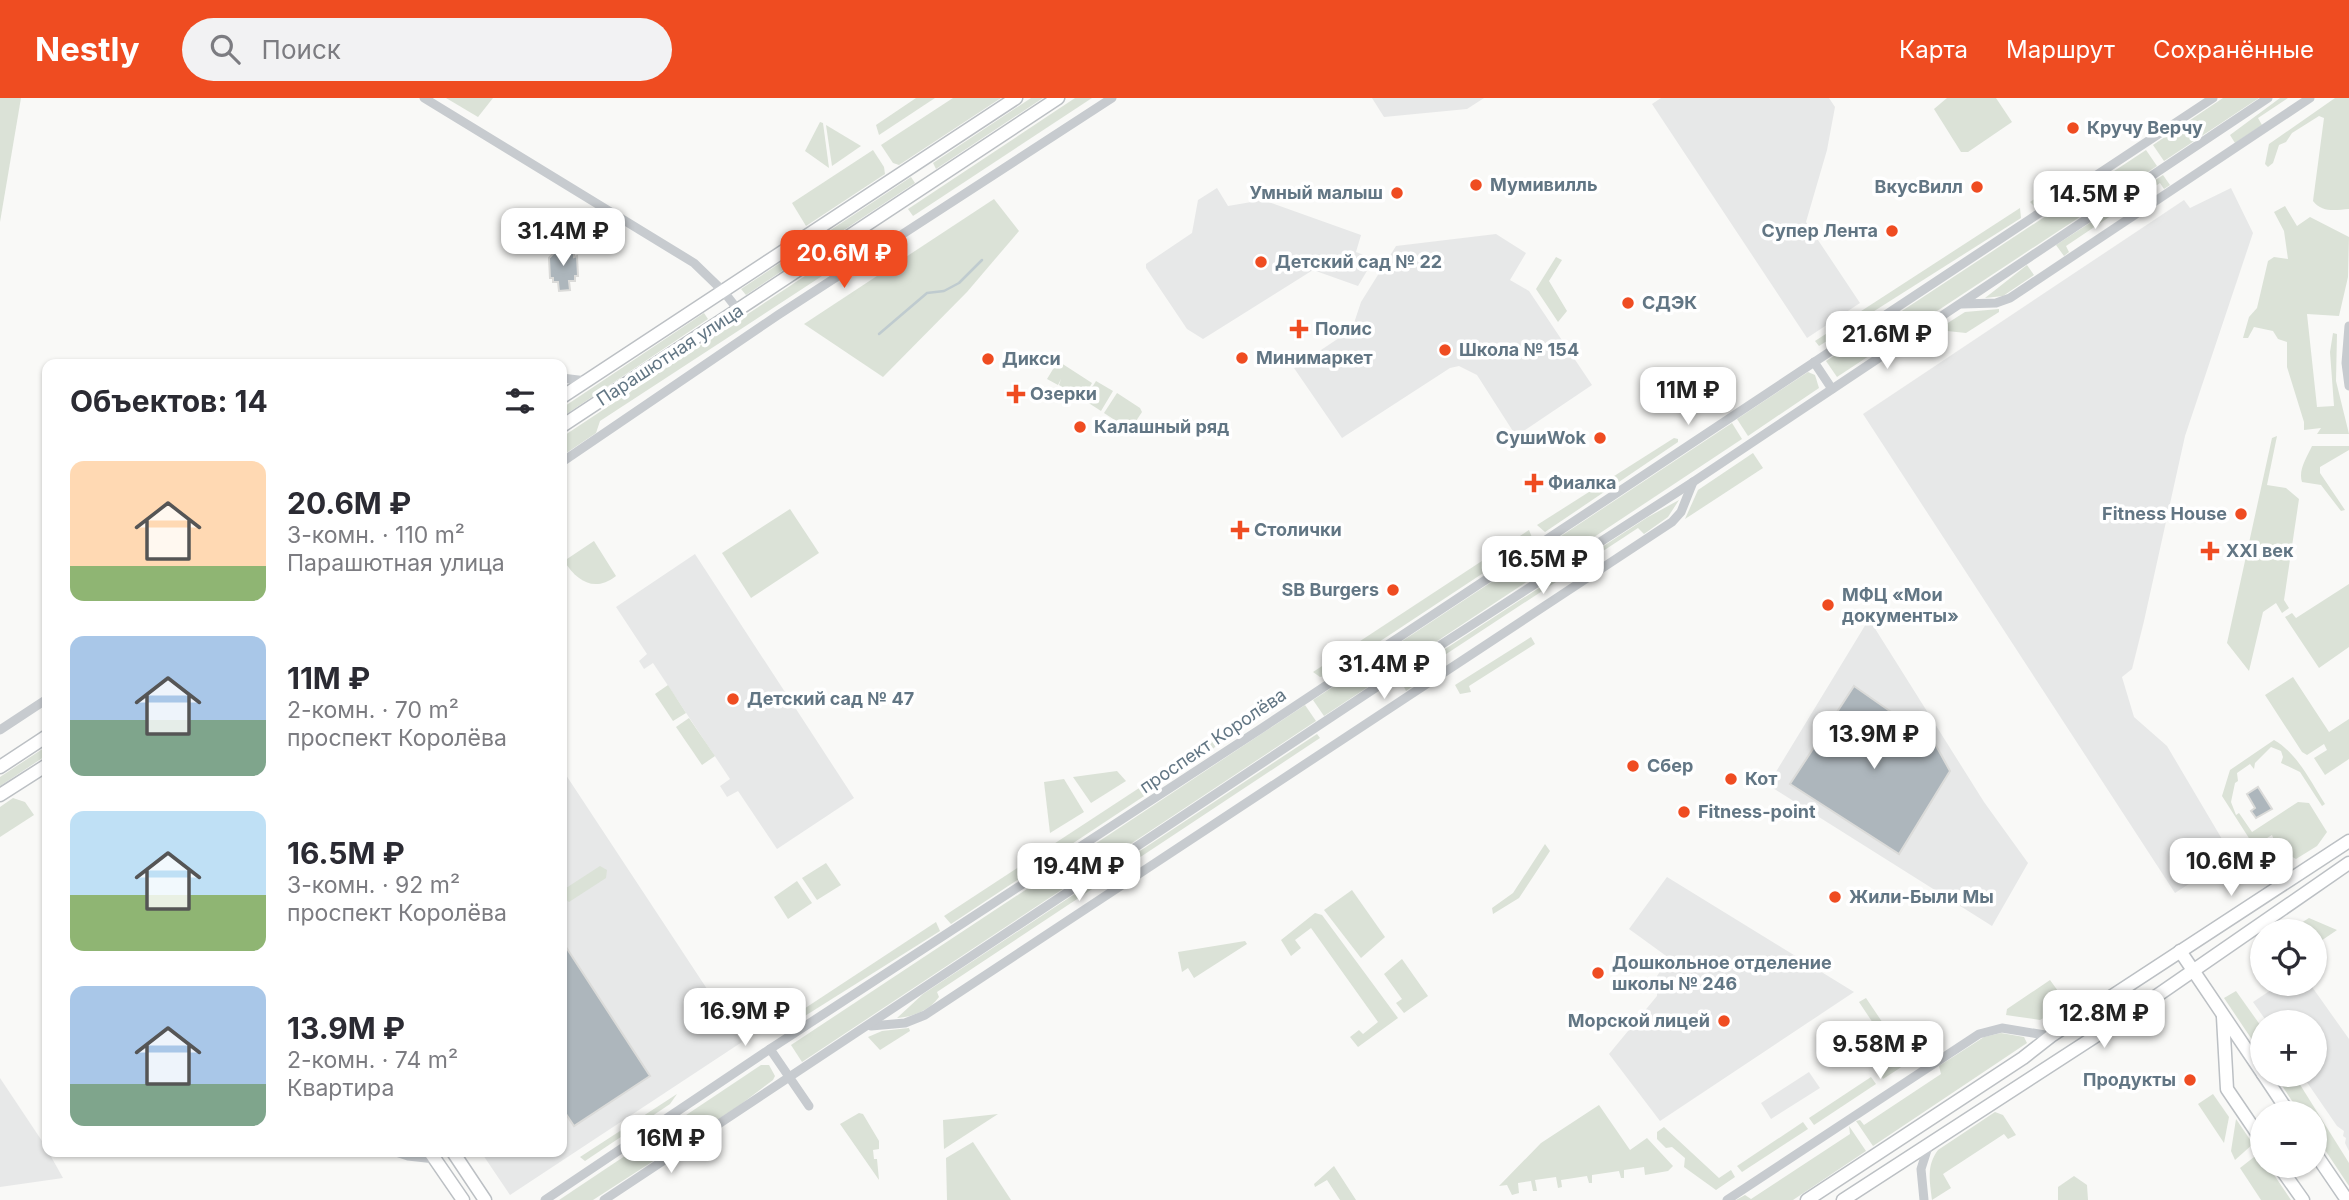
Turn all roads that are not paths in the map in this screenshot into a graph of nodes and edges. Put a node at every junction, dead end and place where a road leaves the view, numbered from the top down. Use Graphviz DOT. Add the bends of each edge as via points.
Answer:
graph roads {
  1 [pos="424,98"];
  2 [pos="1016,98"];
  3 [pos="1058,98"];
  4 [pos="1112,98"];
  5 [pos="2213,98"];
  6 [pos="2268,98"];
  7 [pos="2310,98"];
  8 [pos="922,160"];
  9 [pos="936,179"];
  10 [pos="724,292"];
  11 [pos="1960,304"];
  12 [pos="737,310"];
  13 [pos="2349,326"];
  14 [pos="1814,362"];
  15 [pos="567,379"];
  16 [pos="586,381"];
  17 [pos="2349,386"];
  18 [pos="1832,389"];
  19 [pos="567,394"];
  20 [pos="567,423"];
  21 [pos="567,459"];
  22 [pos="1693,482"];
  23 [pos="42,702"];
  24 [pos="0,730"];
  25 [pos="42,739"];
  26 [pos="0,767"];
  27 [pos="42,768"];
  28 [pos="0,796"];
  29 [pos="2349,841"];
  30 [pos="2349,863"];
  31 [pos="2180,951"];
  32 [pos="2193,970"];
  33 [pos="2223,1014"];
  34 [pos="869,1026"];
  35 [pos="2051,1036"];
  36 [pos="770,1049"];
  37 [pos="2250,1054"];
  38 [pos="791,1078"];
  39 [pos="809,1106"];
  40 [pos="2250,1123"];
  41 [pos="1929,1143"];
  42 [pos="434,1157"];
  43 [pos="456,1157"];
  44 [pos="1904,1159"];
  45 [pos="1921,1169"];
  46 [pos="2327,1171"];
  47 [pos="2287,1178"];
  48 [pos="463,1200"];
  49 [pos="485,1200"];
  50 [pos="545,1200"];
  51 [pos="604,1200"];
  52 [pos="1727,1200"];
  53 [pos="1807,1200"];
  54 [pos="1843,1200"];
  55 [pos="1924,1200"];
  56 [pos="2303,1200"];
  57 [pos="2347,1200"];
  1 -- 10 [label="street" via="694,263"];
  2 -- 8 [label="main road, Парашютная улица"];
  3 -- 9 [label="main road, Парашютная улица"];
  4 -- 21 [label="street"];
  5 -- 14 [label="street, проспект Королёва"];
  6 -- 11 [label="street"];
  7 -- 11 [label="street" via="2010,298"];
  8 -- 9 [label="main road" via="921,174"];
  8 -- 10 [label="main road, Парашютная улица"];
  9 -- 12 [label="main road, Парашютная улица"];
  10 -- 12 [label="street"];
  10 -- 16 [label="main road, Парашютная улица"];
  11 -- 18 [label="street"];
  12 -- 20 [label="main road, Парашютная улица"];
  13 -- 17 [label="street"];
  14 -- 18 [label="street"];
  14 -- 36 [label="street, проспект Королёва"];
  15 -- 16 [label="street"];
  16 -- 19 [label="main road, Парашютная улица"];
  18 -- 22 [label="street"];
  22 -- 34 [label="street"];
  22 -- 34 [label="street" via="1672,522 1009,961 916,1020"];
  23 -- 24 [label="street"];
  25 -- 26 [label="main road"];
  27 -- 28 [label="main road"];
  29 -- 31 [label="main road"];
  30 -- 32 [label="main road"];
  31 -- 32 [label="main road"];
  31 -- 35 [label="main road"];
  32 -- 33 [label="main road"];
  32 -- 41 [label="main road"];
  33 -- 37 [label="main road"];
  33 -- 40 [label="main road" via="2227,1089"];
  34 -- 38 [label="street"];
  35 -- 52 [label="street" via="2002,1028 1979,1034"];
  35 -- 53 [label="main road"];
  36 -- 38 [label="street"];
  36 -- 50 [label="street, проспект Королёва"];
  38 -- 39 [label="street"];
  38 -- 51 [label="street"];
  41 -- 44 [label="main road"];
  41 -- 45 [label="street"];
  42 -- 48 [label="main road"];
  43 -- 49 [label="main road"];
  44 -- 45 [label="street"];
  44 -- 54 [label="main road"];
  45 -- 55 [label="street"];
  46 -- 57 [label="main road"];
  47 -- 56 [label="main road"];
}
